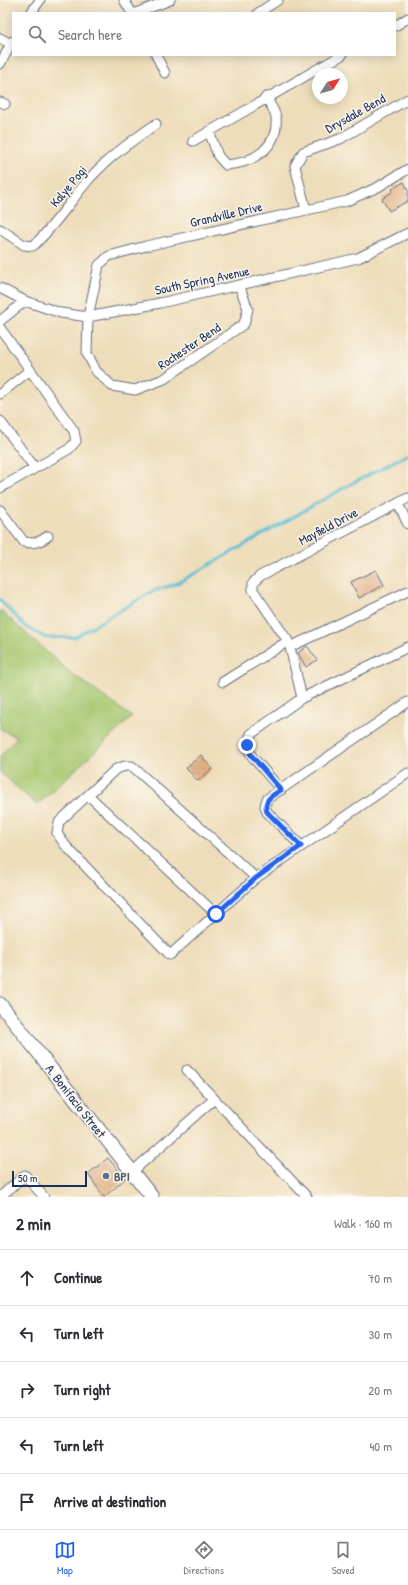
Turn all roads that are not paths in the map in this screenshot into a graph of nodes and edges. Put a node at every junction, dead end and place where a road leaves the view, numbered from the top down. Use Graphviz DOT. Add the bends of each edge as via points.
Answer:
graph roads {
  1 [pos="40,0"];
  2 [pos="124,0"];
  3 [pos="170,0"];
  4 [pos="278,0"];
  5 [pos="32,12"];
  6 [pos="131,12"];
  7 [pos="139,12"];
  8 [pos="260,12"];
  9 [pos="408,18"];
  10 [pos="396,25"];
  11 [pos="0,38"];
  12 [pos="12,43"];
  13 [pos="158,56"];
  14 [pos="340,56"];
  15 [pos="0,64"];
  16 [pos="165,74"];
  17 [pos="266,97"];
  18 [pos="408,99"];
  19 [pos="156,124"];
  20 [pos="209,131"];
  21 [pos="193,141"];
  22 [pos="408,169"];
  23 [pos="306,210"];
  24 [pos="0,229"];
  25 [pos="408,233"];
  26 [pos="239,285"];
  27 [pos="0,288"];
  28 [pos="25,301"];
  29 [pos="88,317"];
  30 [pos="0,321"];
  31 [pos="0,328"];
  32 [pos="30,370"];
  33 [pos="0,394"];
  34 [pos="0,421"];
  35 [pos="35,468"];
  36 [pos="0,488"];
  37 [pos="408,498"];
  38 [pos="398,504"];
  39 [pos="0,510"];
  40 [pos="408,524"];
  41 [pos="48,536"];
  42 [pos="408,591"];
  43 [pos="289,644"];
  44 [pos="408,647"];
  45 [pos="223,682"];
  46 [pos="302,698"];
  47 [pos="408,702"];
  48 [pos="408,773"];
  49 [pos="281,790"];
  50 [pos="88,796"];
  51 [pos="301,846"];
  52 [pos="256,878"];
  53 [pos="216,914"];
  54 [pos="0,1004"];
  55 [pos="187,1070"];
  56 [pos="214,1099"];
  57 [pos="132,1172"];
  58 [pos="0,1197"];
  59 [pos="44,1197"];
  60 [pos="152,1197"];
  61 [pos="307,1197"];
  1 -- 5 [label="street"];
  2 -- 6 [label="street"];
  3 -- 7 [label="street"];
  4 -- 8 [label="street"];
  9 -- 10 [label="street"];
  11 -- 12 [label="street"];
  12 -- 15 [label="street"];
  13 -- 16 [label="street"];
  14 -- 17 [label="street"];
  17 -- 20 [label="street"];
  17 -- 20 [label="street" via="276,116 274,133 267,149 257,156 239,164 226,165 218,156"];
  18 -- 23 [label="street, Drysdale Bend" via="340,139 303,152 295,166"];
  19 -- 24 [label="street, Kalye Pogi" via="113,154 33,246 24,245"];
  20 -- 21 [label="street"];
  22 -- 23 [label="street, Grandville Drive" via="378,187 347,201"];
  23 -- 29 [label="street, Grandville Drive" via="110,256 99,265"];
  25 -- 26 [label="street, South Spring Avenue" via="358,258"];
  26 -- 29 [label="street, South Spring Avenue"];
  26 -- 29 [label="street, Rochester Bend" via="248,309 244,324 164,379 135,390 112,386 96,371 87,354"];
  27 -- 28 [label="street, South Spring Avenue"];
  28 -- 29 [label="street, South Spring Avenue" via="61,313"];
  28 -- 30 [label="street"];
  31 -- 32 [label="street"];
  32 -- 33 [label="street"];
  32 -- 35 [label="street" via="74,431 76,441 69,449"];
  34 -- 35 [label="street"];
  35 -- 36 [label="street"];
  37 -- 38 [label="street, Mayfield Drive"];
  38 -- 40 [label="street"];
  38 -- 43 [label="street, Mayfield Drive" via="260,576 253,583 253,590"];
  39 -- 41 [label="street" via="24,542 33,544"];
  42 -- 43 [label="street"];
  43 -- 45 [label="street"];
  43 -- 46 [label="street"];
  44 -- 46 [label="street"];
  46 -- 49 [label="street" via="251,734 247,745 251,755"];
  47 -- 49 [label="street"];
  48 -- 51 [label="street"];
  49 -- 51 [label="street" via="267,799 267,812"];
  50 -- 52 [label="street" via="116,769 132,766"];
  50 -- 53 [label="street"];
  50 -- 53 [label="street" via="59,822 57,833 65,845 170,955"];
  51 -- 52 [label="street"];
  52 -- 53 [label="street"];
  54 -- 57 [label="main road, A. Bonifacio Street"];
  55 -- 56 [label="street"];
  56 -- 57 [label="street"];
  56 -- 61 [label="street"];
  57 -- 60 [label="main road, A. Bonifacio Street"];
  58 -- 59 [label="street" via="25,1175"];
}
